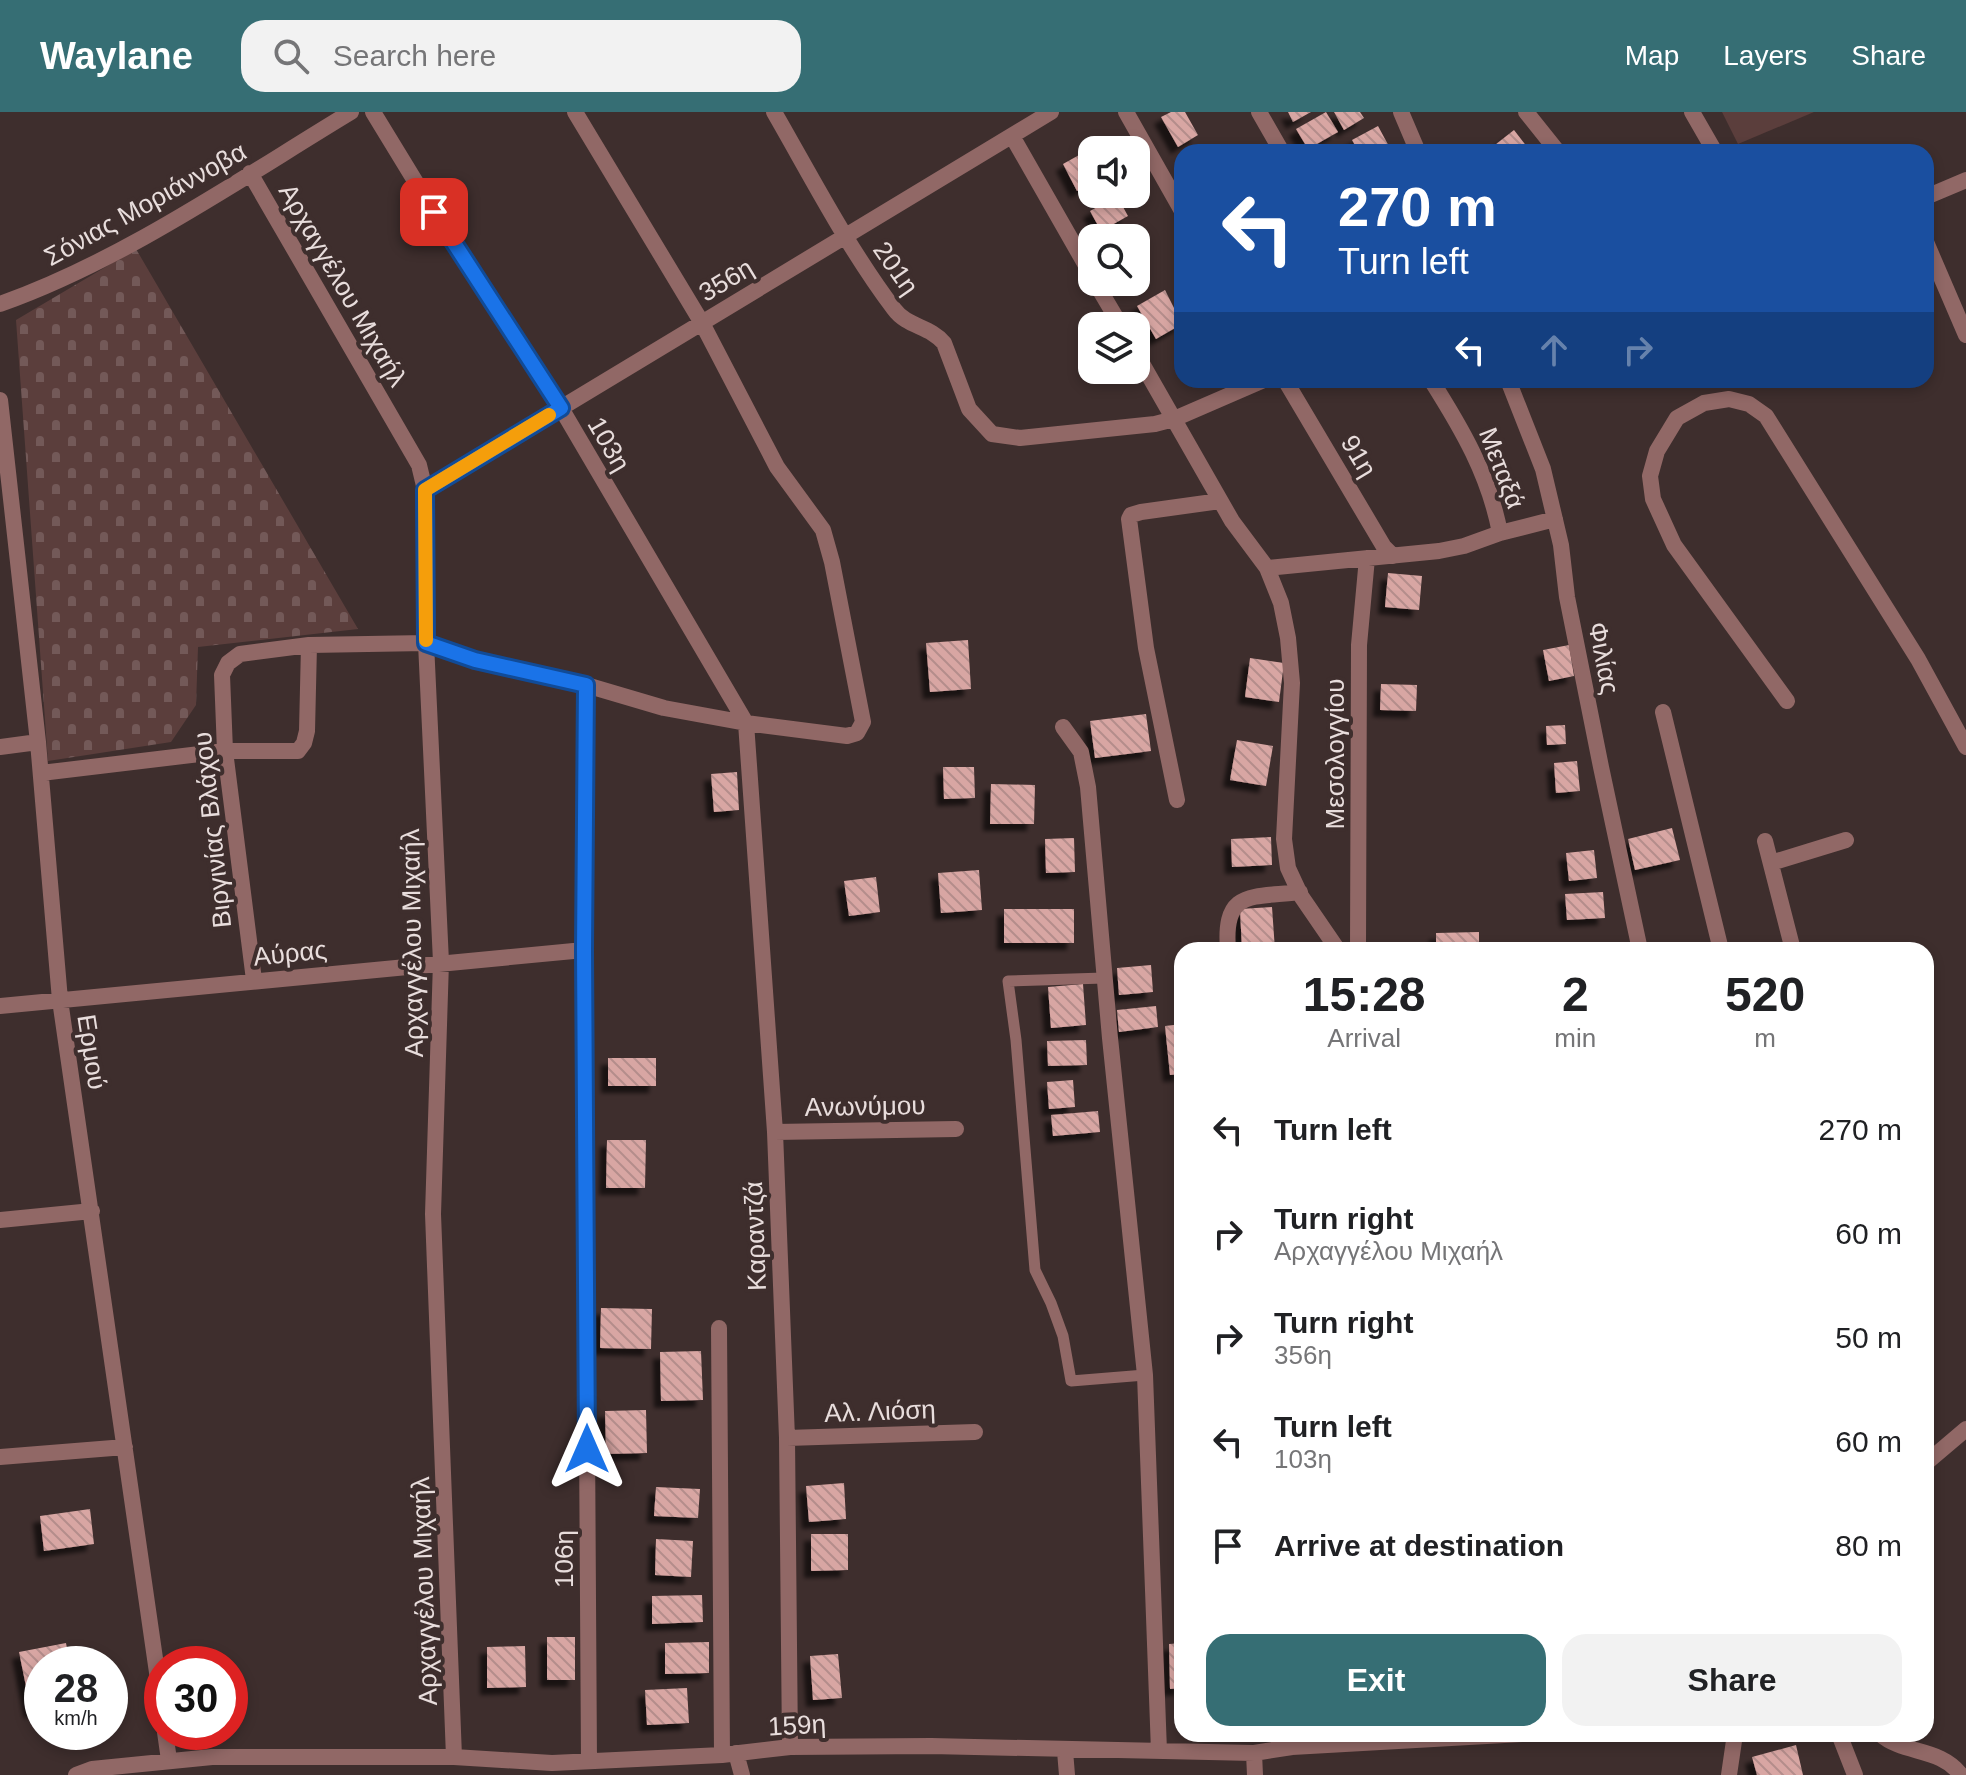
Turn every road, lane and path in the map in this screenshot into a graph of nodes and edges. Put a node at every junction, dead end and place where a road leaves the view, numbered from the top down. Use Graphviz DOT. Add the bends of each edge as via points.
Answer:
graph roads {
  1 [pos="351,112"];
  2 [pos="373,112"];
  3 [pos="575,112"];
  4 [pos="774,112"];
  5 [pos="1051,112"];
  6 [pos="1126,112"];
  7 [pos="1259,112"];
  8 [pos="1401,112"];
  9 [pos="1526,112"];
  10 [pos="1692,112"];
  11 [pos="1012,136"];
  12 [pos="1277,144"];
  13 [pos="1415,144"];
  14 [pos="1552,144"];
  15 [pos="1710,144"];
  16 [pos="250,173"];
  17 [pos="1966,180"];
  18 [pos="1934,194"];
  19 [pos="1174,197"];
  20 [pos="846,236"];
  21 [pos="1078,252"];
  22 [pos="1934,261"];
  23 [pos="0,304"];
  24 [pos="702,323"];
  25 [pos="1966,335"];
  26 [pos="1150,377"];
  27 [pos="1246,388"];
  28 [pos="1290,388"];
  29 [pos="1436,388"];
  30 [pos="1511,388"];
  31 [pos="0,400"];
  32 [pos="561,408"];
  33 [pos="1174,419"];
  34 [pos="425,490"];
  35 [pos="1220,501"];
  36 [pos="1555,519"];
  37 [pos="1500,533"];
  38 [pos="1393,556"];
  39 [pos="1367,558"];
  40 [pos="1267,568"];
  41 [pos="426,643"];
  42 [pos="309,645"];
  43 [pos="586,685"];
  44 [pos="1787,701"];
  45 [pos="1663,712"];
  46 [pos="746,723"];
  47 [pos="1063,727"];
  48 [pos="38,742"];
  49 [pos="0,747"];
  50 [pos="1966,747"];
  51 [pos="225,751"];
  52 [pos="41,773"];
  53 [pos="1177,800"];
  54 [pos="1846,840"];
  55 [pos="1765,841"];
  56 [pos="1771,863"];
  57 [pos="1300,892"];
  58 [pos="1227,942"];
  59 [pos="1333,942"];
  60 [pos="1358,942"];
  61 [pos="1638,942"];
  62 [pos="1719,942"];
  63 [pos="1791,942"];
  64 [pos="584,950"];
  65 [pos="441,962"];
  66 [pos="1104,978"];
  67 [pos="254,980"];
  68 [pos="60,1000"];
  69 [pos="0,1006"];
  70 [pos="956,1129"];
  71 [pos="775,1132"];
  72 [pos="92,1211"];
  73 [pos="0,1220"];
  74 [pos="719,1328"];
  75 [pos="1145,1375"];
  76 [pos="1966,1429"];
  77 [pos="975,1432"];
  78 [pos="787,1438"];
  79 [pos="125,1447"];
  80 [pos="1934,1456"];
  81 [pos="0,1457"];
  82 [pos="153,1646"];
  83 [pos="1285,1742"];
  84 [pos="1734,1742"];
  85 [pos="1842,1742"];
  86 [pos="1892,1742"];
  87 [pos="790,1747"];
  88 [pos="168,1750"];
  89 [pos="1065,1751"];
  90 [pos="1159,1751"];
  91 [pos="1254,1753"];
  92 [pos="729,1754"];
  93 [pos="688,1756"];
  94 [pos="454,1757"];
  95 [pos="169,1760"];
  96 [pos="589,1761"];
  97 [pos="552,1769"];
  98 [pos="88,1773"];
  99 [pos="688,1775"];
  100 [pos="742,1775"];
  101 [pos="1067,1775"];
  102 [pos="1255,1775"];
  103 [pos="1729,1775"];
  104 [pos="1855,1775"];
  105 [pos="1961,1775"];
  1 -- 16 [label="street, Σόνιας Μοριάννοβα"];
  2 -- 32 [label="street, 103η"];
  3 -- 24 [label="street"];
  4 -- 20 [label="street, 201η"];
  5 -- 11 [label="street, 356η"];
  6 -- 19 [label="street"];
  7 -- 12 [label="street"];
  8 -- 13 [label="street"];
  9 -- 14 [label="street"];
  10 -- 15 [label="street"];
  11 -- 20 [label="street, 356η"];
  11 -- 21 [label="street"];
  16 -- 23 [label="street, Σόνιας Μοριάννοβα" via="139,239 42,289"];
  16 -- 34 [label="street, Αρχαγγέλου Μιχαήλ" via="419,465"];
  17 -- 18 [label="street"];
  20 -- 24 [label="street, 356η"];
  20 -- 33 [label="street, 201η" via="896,313 931,330 944,343 969,409 992,434 1020,438"];
  22 -- 25 [label="street"];
  24 -- 32 [label="street, 356η"];
  24 -- 46 [label="street" via="777,467 823,530 863,722 857,733 847,736"];
  26 -- 33 [label="street"];
  27 -- 33 [label="street"];
  28 -- 38 [label="street, 91η"];
  29 -- 37 [label="street, Μεταξά" via="1484,474"];
  30 -- 36 [label="street, Φιλίας" via="1543,469"];
  31 -- 48 [label="street, Ερμού"];
  32 -- 34 [label="street, 356η"];
  32 -- 46 [label="street, 103η"];
  33 -- 35 [label="street"];
  34 -- 41 [label="street, Αρχαγγέλου Μιχαήλ"];
  35 -- 40 [label="street"];
  35 -- 53 [label="street" via="1141,512 1129,519 1146,648"];
  36 -- 37 [label="street"];
  36 -- 61 [label="street, Φιλίας"];
  37 -- 38 [label="street" via="1464,546"];
  38 -- 39 [label="street"];
  39 -- 40 [label="street"];
  39 -- 60 [label="street, Μεσολογγίου" via="1359,645"];
  40 -- 57 [label="street" via="1288,638 1292,683 1284,839 1288,868"];
  41 -- 42 [label="street"];
  41 -- 43 [label="street" via="475,660"];
  41 -- 65 [label="street, Αρχαγγέλου Μιχαήλ"];
  42 -- 51 [label="street, Βιργινίας Βλάχου" via="240,654 228,663 222,675"];
  42 -- 51 [label="street" via="307,731 298,751"];
  43 -- 46 [label="street" via="664,708"];
  43 -- 64 [label="street, 106η"];
  44 -- 50 [label="street" via="1674,545 1653,499 1650,476 1657,451 1677,418 1704,403 1729,399 1766,416 1918,659"];
  45 -- 62 [label="street"];
  46 -- 71 [label="street, Καραντζά"];
  47 -- 66 [label="street" via="1081,752 1088,787"];
  48 -- 49 [label="street"];
  48 -- 52 [label="street, Ερμού"];
  51 -- 52 [label="street"];
  51 -- 67 [label="street, Βιργινίας Βλάχου"];
  52 -- 68 [label="street, Ερμού"];
  54 -- 56 [label="street"];
  55 -- 56 [label="street"];
  56 -- 63 [label="street"];
  57 -- 58 [label="street" via="1238,903 1229,912"];
  57 -- 59 [label="street"];
  64 -- 65 [label="street, Αύρας"];
  64 -- 96 [label="street, 106η"];
  65 -- 67 [label="street, Αύρας"];
  65 -- 94 [label="street, Αρχαγγέλου Μιχαήλ" via="433,1214"];
  66 -- 75 [label="street"];
  66 -- 75 [label="lane" via="1008,981 1026,1189 1035,1270 1063,1336 1071,1381"];
  67 -- 68 [label="street, Αύρας"];
  68 -- 69 [label="street, Αύρας"];
  68 -- 72 [label="street, Ερμού"];
  70 -- 71 [label="street, Ανωνύμου"];
  71 -- 78 [label="street, Καραντζά"];
  72 -- 73 [label="street"];
  72 -- 79 [label="street, Ερμού"];
  74 -- 92 [label="street"];
  75 -- 90 [label="street"];
  76 -- 80 [label="street"];
  77 -- 78 [label="street, Αλ. Λιόση"];
  78 -- 87 [label="street, Καραντζά"];
  79 -- 81 [label="street"];
  79 -- 82 [label="street, Ερμού"];
  83 -- 91 [label="street, 159η"];
  84 -- 103 [label="street"];
  85 -- 104 [label="street"];
  86 -- 105 [label="street" via="1939,1756"];
  87 -- 89 [label="street, 159η"];
  87 -- 92 [label="street, 159η"];
  88 -- 95 [label="street"];
  89 -- 90 [label="street, 159η"];
  89 -- 101 [label="street"];
  90 -- 91 [label="street, 159η"];
  91 -- 102 [label="street"];
  92 -- 93 [label="street, 159η"];
  92 -- 100 [label="street"];
  93 -- 96 [label="street, 159η"];
  93 -- 99 [label="street"];
  94 -- 95 [label="street, 159η"];
  94 -- 97 [label="street, 159η"];
  95 -- 98 [label="street, 159η"];
  96 -- 97 [label="street, 159η"];
}
